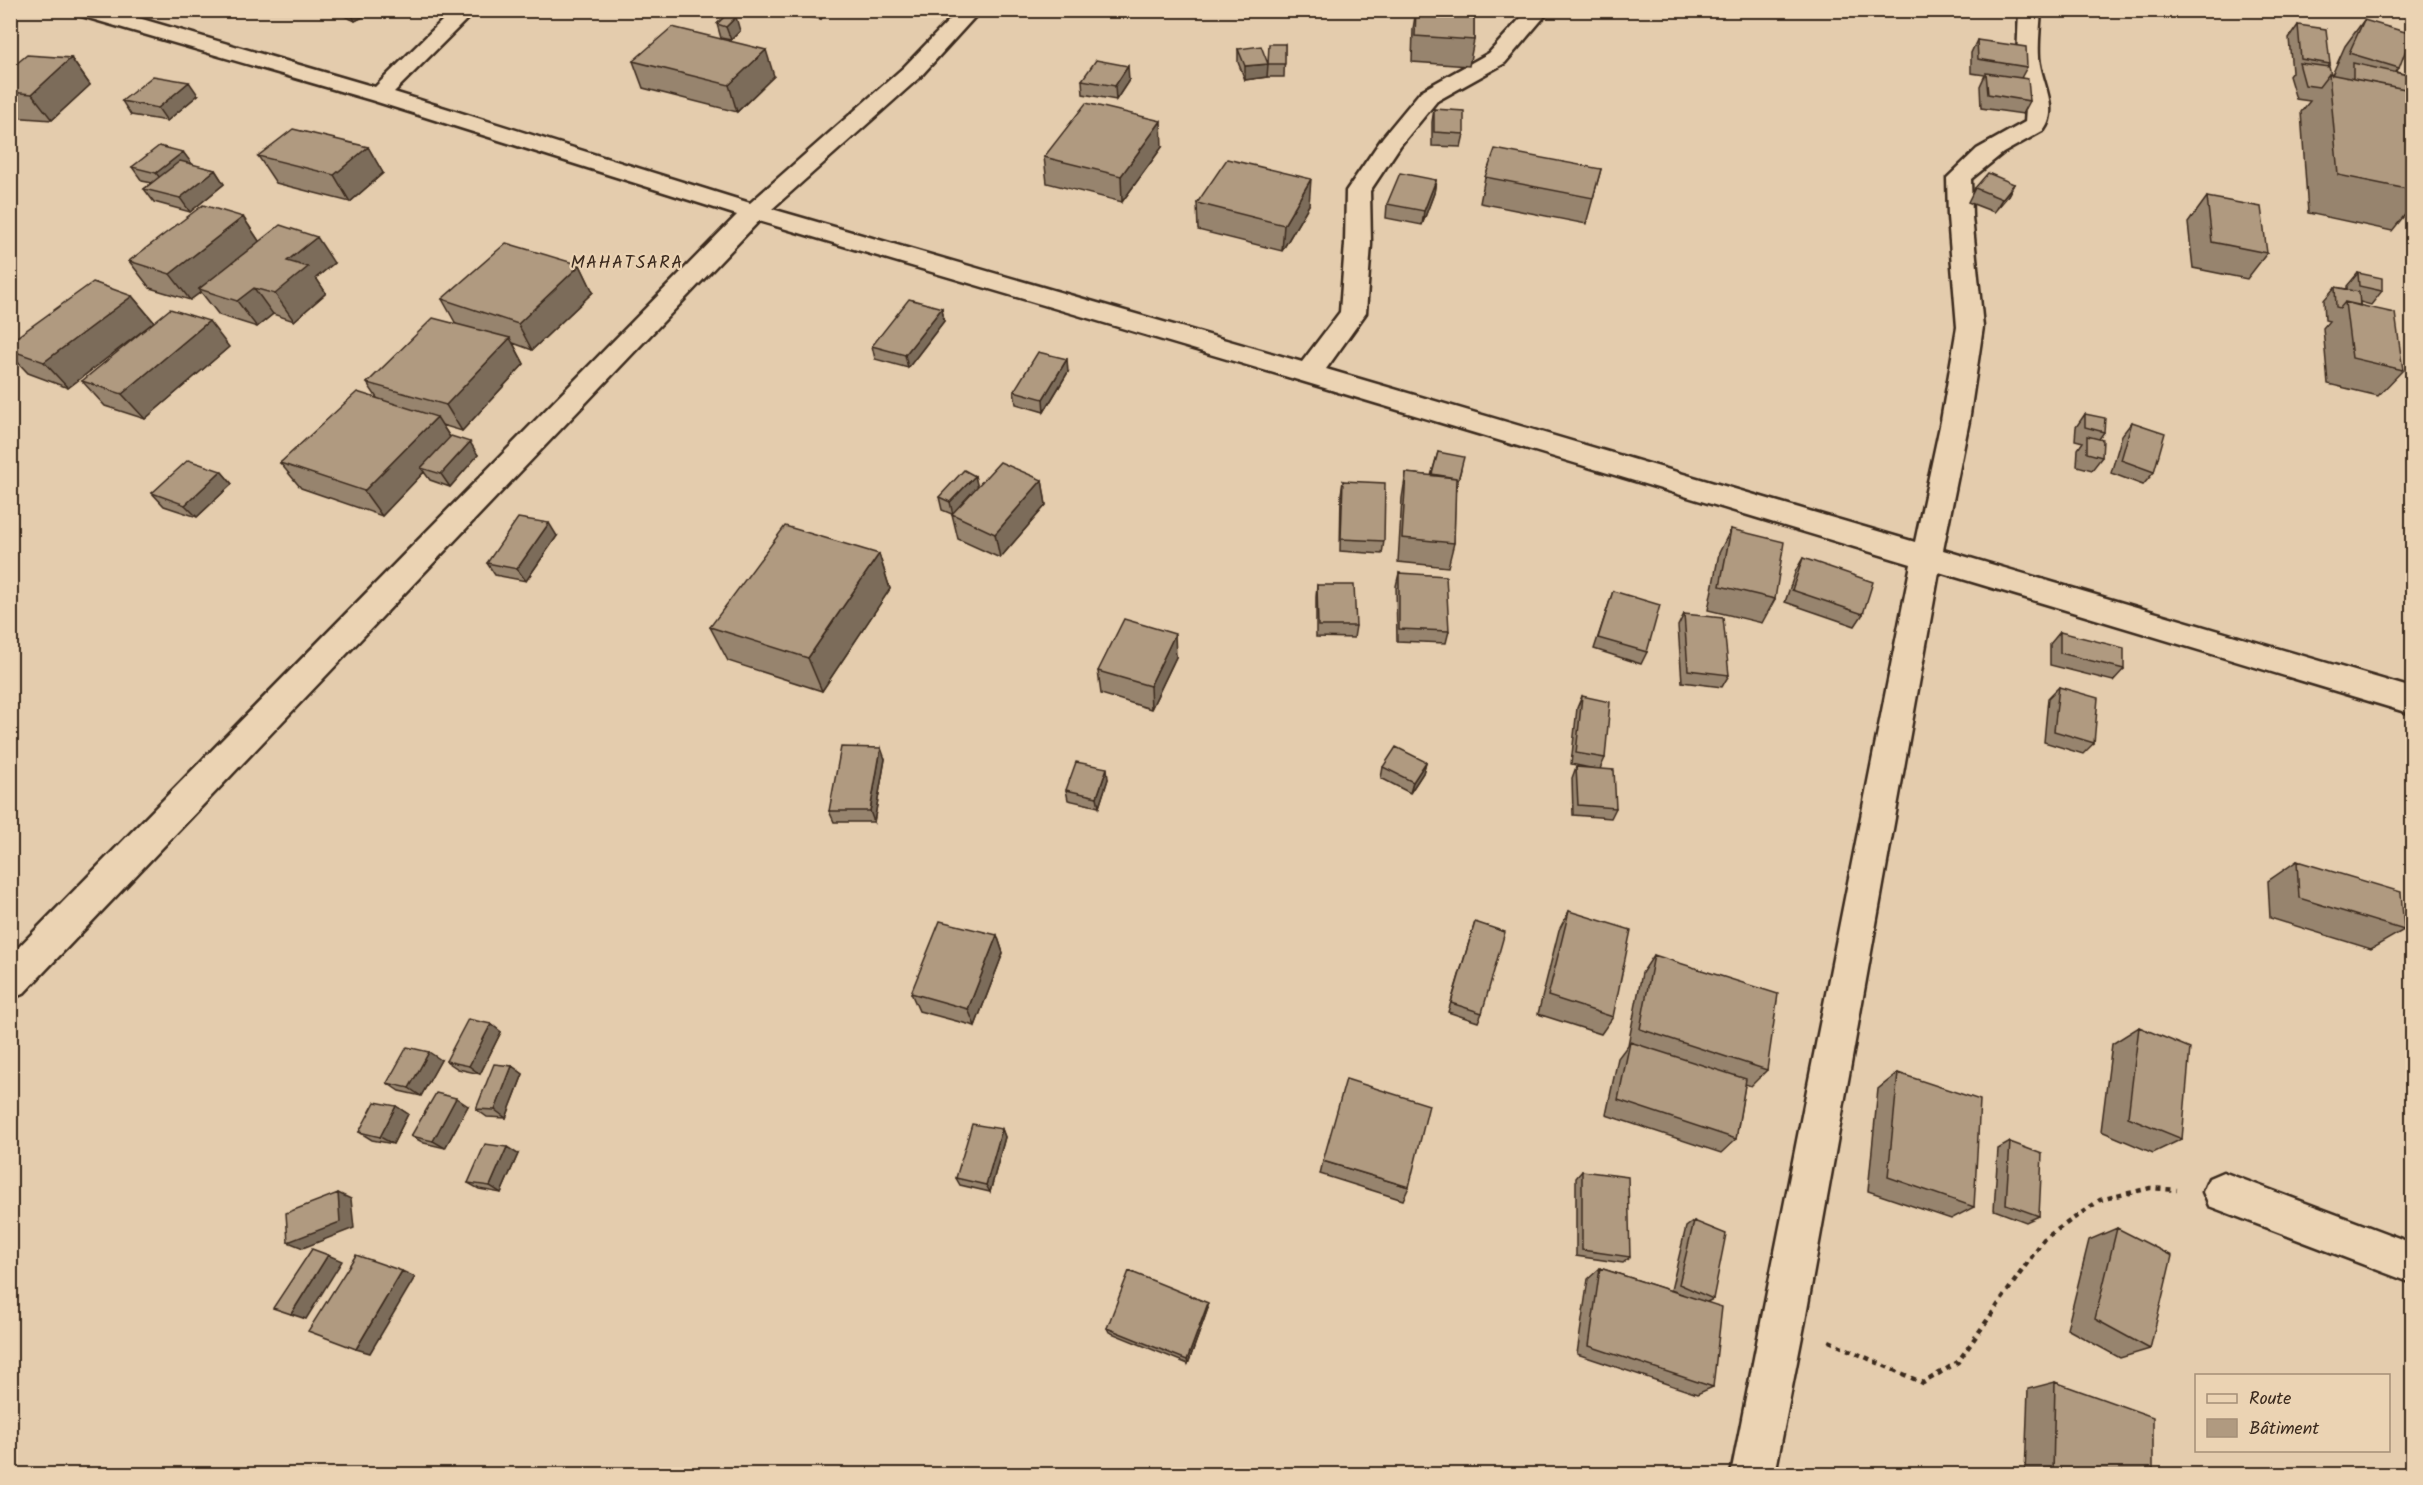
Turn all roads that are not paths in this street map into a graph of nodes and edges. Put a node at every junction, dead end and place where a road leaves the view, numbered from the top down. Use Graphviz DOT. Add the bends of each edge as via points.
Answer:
graph roads {
  1 [pos="86,10"];
  2 [pos="466,10"];
  3 [pos="971,10"];
  4 [pos="1540,10"];
  5 [pos="2030,10"];
  6 [pos="379,94"];
  7 [pos="754,213"];
  8 [pos="1308,373"];
  9 [pos="1927,556"];
  10 [pos="2412,701"];
  11 [pos="10,981"];
  12 [pos="2223,1192"];
  13 [pos="2412,1263"];
  14 [pos="1752,1474"];
  1 -- 6 [label="street"];
  2 -- 6 [label="street"];
  3 -- 7 [label="street" via="912,72"];
  4 -- 8 [label="street" via="1497,58 1429,96 1358,191 1353,313"];
  5 -- 9 [label="street" via="2028,60 2038,93 2036,125 1996,145 1959,178 1970,327"];
  6 -- 7 [label="street"];
  7 -- 8 [label="street"];
  7 -- 11 [label="street"];
  8 -- 9 [label="street"];
  9 -- 10 [label="street"];
  9 -- 14 [label="street"];
  12 -- 13 [label="street"];
}
